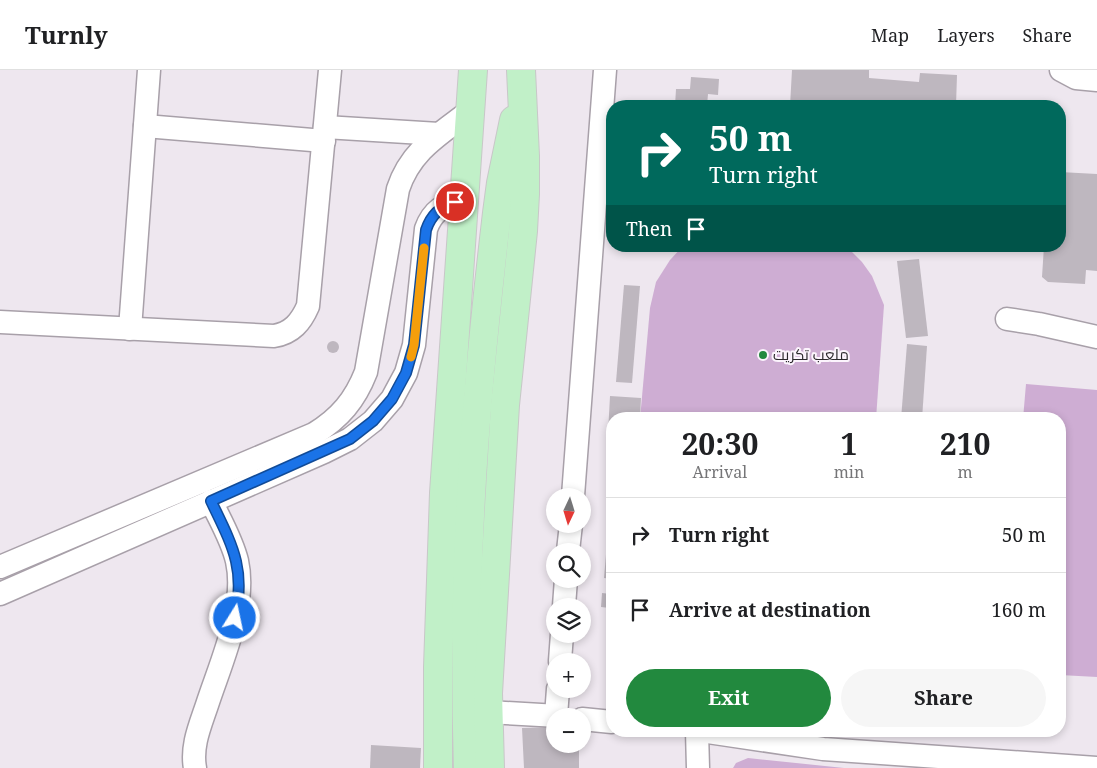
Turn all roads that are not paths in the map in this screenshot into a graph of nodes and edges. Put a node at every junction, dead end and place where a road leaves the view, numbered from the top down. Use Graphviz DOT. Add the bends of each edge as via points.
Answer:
graph roads {
  1 [pos="149,70"];
  2 [pos="330,70"];
  3 [pos="473,70"];
  4 [pos="605,70"];
  5 [pos="1061,70"];
  6 [pos="522,81"];
  7 [pos="1096,81"];
  8 [pos="470,111"];
  9 [pos="145,126"];
  10 [pos="324,134"];
  11 [pos="439,134"];
  12 [pos="463,202"];
  13 [pos="1007,318"];
  14 [pos="0,322"];
  15 [pos="130,329"];
  16 [pos="1097,338"];
  17 [pos="574,488"];
  18 [pos="211,501"];
  19 [pos="0,567"];
  20 [pos="0,594"];
  21 [pos="488,712"];
  22 [pos="546,715"];
  23 [pos="591,720"];
  24 [pos="606,721"];
  25 [pos="697,737"];
  26 [pos="742,737"];
  27 [pos="968,764"];
  28 [pos="192,766"];
  29 [pos="438,768"];
  30 [pos="468,768"];
  31 [pos="490,768"];
  32 [pos="698,768"];
  33 [pos="1097,768"];
  1 -- 9 [label="street"];
  2 -- 10 [label="street"];
  3 -- 8 [label="main road"];
  4 -- 17 [label="street"];
  5 -- 7 [label="street" via="1076,78"];
  6 -- 21 [label="main road" via="523,231 505,405"];
  6 -- 30 [label="main road" via="499,198 477,411 468,582"];
  8 -- 11 [label="street"];
  8 -- 12 [label="main road"];
  9 -- 10 [label="street"];
  9 -- 15 [label="street"];
  10 -- 11 [label="street"];
  10 -- 15 [label="street" via="308,306 299,324 282,335 274,336"];
  11 -- 19 [label="street" via="412,159 399,183 366,372 352,401 341,414 314,434"];
  12 -- 18 [label="street" via="447,204 439,209 426,230 414,345 406,373 392,399 373,421 350,439"];
  12 -- 29 [label="main road" via="440,570"];
  13 -- 16 [label="street"];
  14 -- 15 [label="street"];
  18 -- 20 [label="street"];
  18 -- 28 [label="street" via="233,547 240,589 235,618 194,744"];
  21 -- 22 [label="street"];
  21 -- 31 [label="main road"];
  23 -- 24 [label="street"];
  25 -- 32 [label="street"];
  26 -- 27 [label="street"];
  27 -- 33 [label="street"];
}
